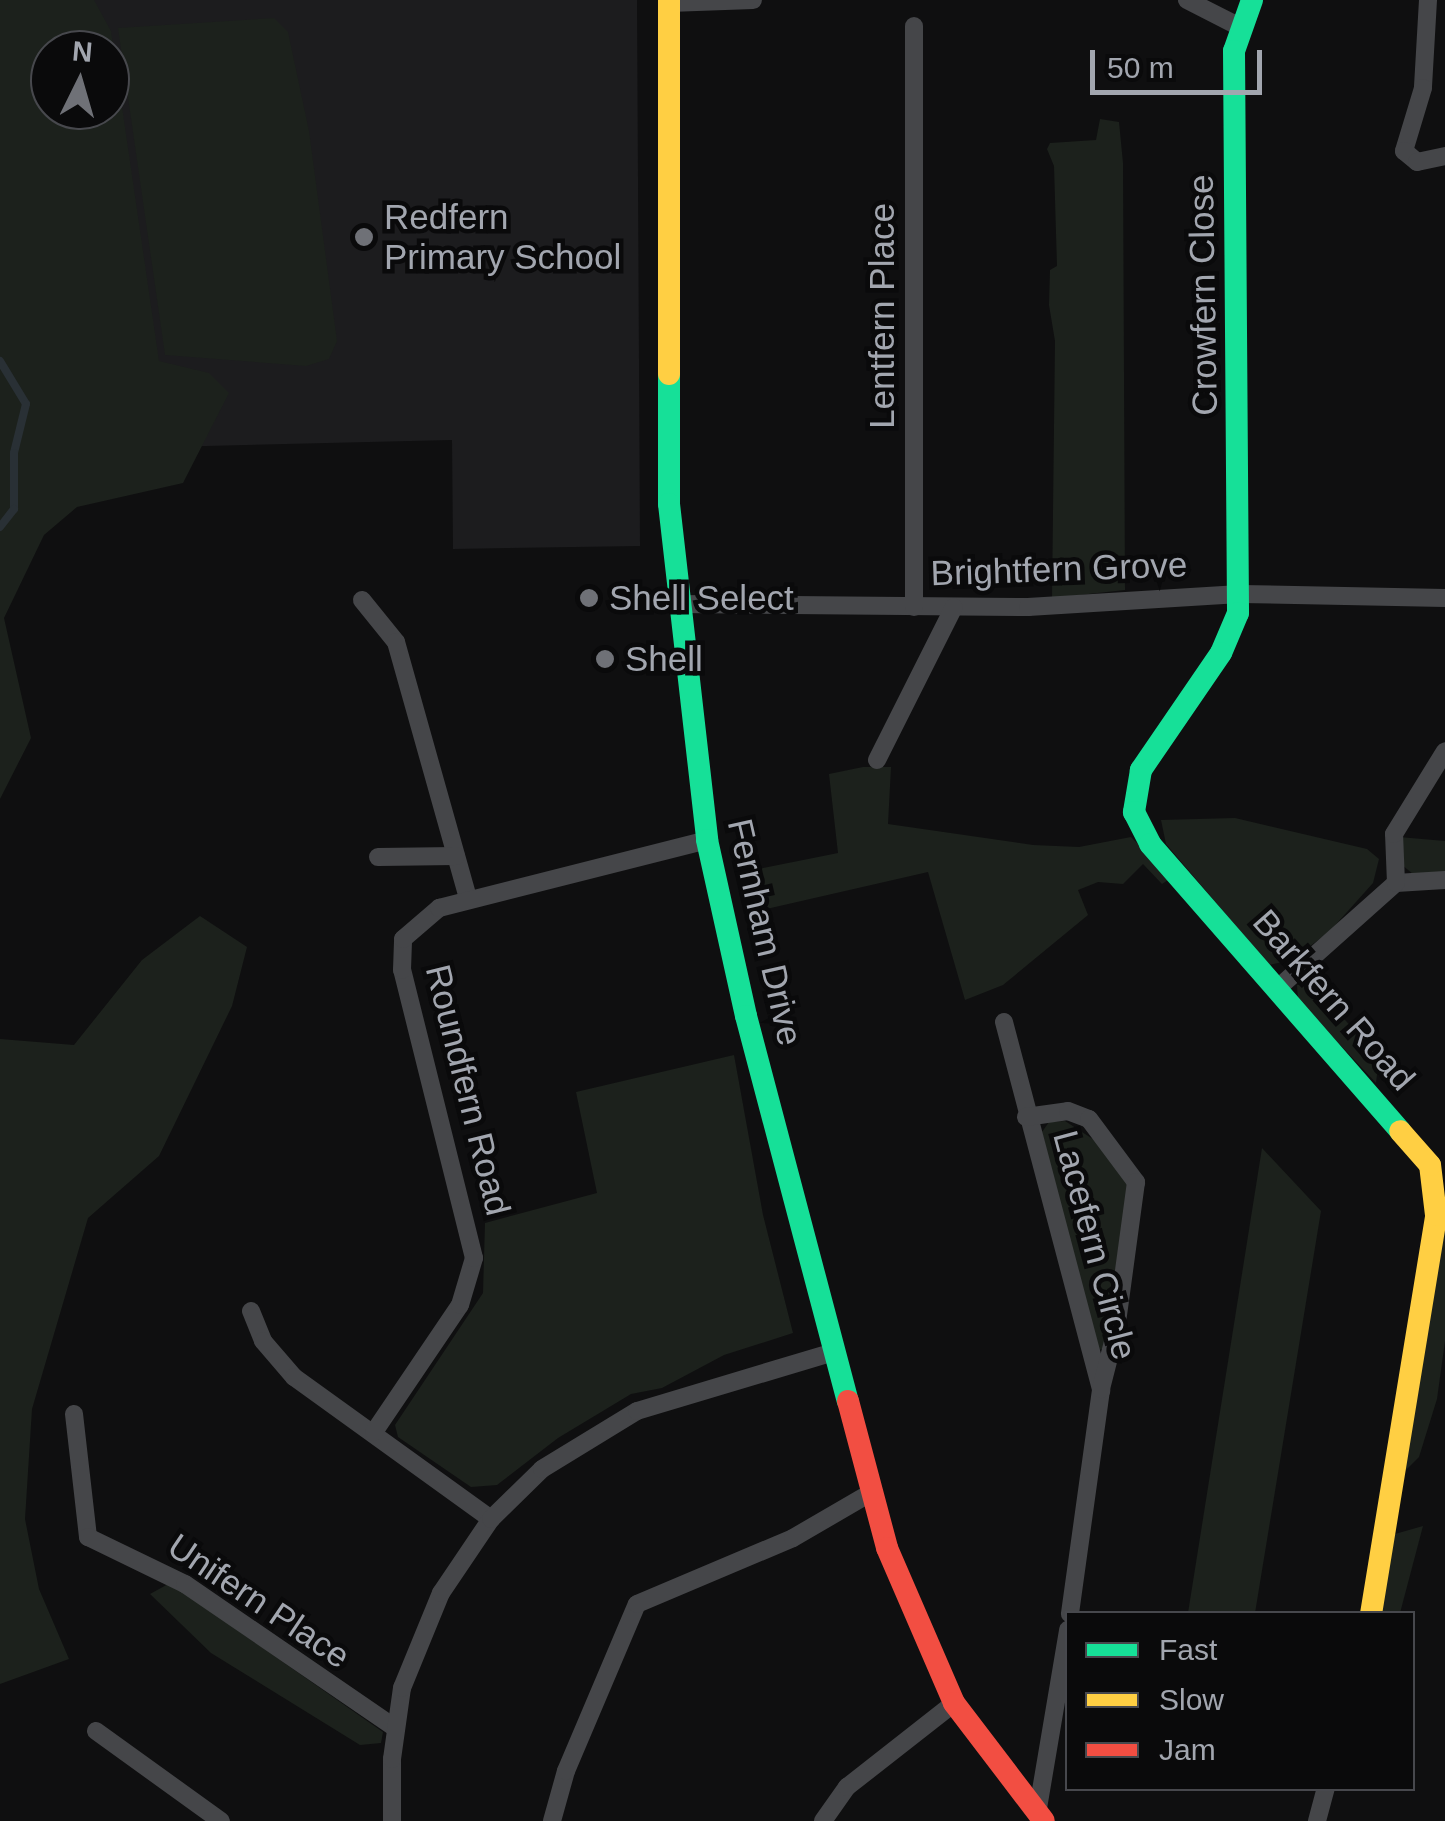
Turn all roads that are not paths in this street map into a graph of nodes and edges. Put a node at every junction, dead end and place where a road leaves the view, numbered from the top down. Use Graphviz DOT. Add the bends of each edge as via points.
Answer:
graph roads {
  1 [pos="752,0"];
  2 [pos="1187,0"];
  3 [pos="1252,0"];
  4 [pos="1428,0"];
  5 [pos="669,1"];
  6 [pos="914,26"];
  7 [pos="1238,26"];
  8 [pos="1445,156"];
  9 [pos="1240,594"];
  10 [pos="1445,598"];
  11 [pos="362,600"];
  12 [pos="676,604"];
  13 [pos="914,607"];
  14 [pos="954,607"];
  15 [pos="1445,751"];
  16 [pos="876,760"];
  17 [pos="707,840"];
  18 [pos="456,856"];
  19 [pos="378,857"];
  20 [pos="1445,880"];
  21 [pos="1396,884"];
  22 [pos="468,900"];
  23 [pos="1278,988"];
  24 [pos="1004,1022"];
  25 [pos="1026,1117"];
  26 [pos="251,1312"];
  27 [pos="834,1352"];
  28 [pos="1101,1390"];
  29 [pos="74,1414"];
  30 [pos="374,1432"];
  31 [pos="872,1492"];
  32 [pos="491,1519"];
  33 [pos="1070,1611"];
  34 [pos="1371,1611"];
  35 [pos="1065,1650"];
  36 [pos="954,1703"];
  37 [pos="395,1728"];
  38 [pos="96,1731"];
  39 [pos="1325,1791"];
  40 [pos="1040,1818"];
  41 [pos="221,1821"];
  42 [pos="392,1821"];
  43 [pos="552,1821"];
  44 [pos="823,1821"];
  45 [pos="1318,1821"];
  1 -- 5 [label="street"];
  2 -- 7 [label="street"];
  3 -- 7 [label="street, Crowfern Close"];
  4 -- 8 [label="street" via="1423,88 1404,151 1417,162"];
  5 -- 12 [label="street, Fernham Drive" via="669,504"];
  6 -- 13 [label="street, Lentfern Place"];
  7 -- 9 [label="street, Crowfern Close"];
  9 -- 10 [label="street, Brightfern Grove"];
  9 -- 14 [label="street, Brightfern Grove"];
  9 -- 23 [label="street, Barkfern Road" via="1236,625 1221,653 1141,770 1134,812 1150,844"];
  11 -- 18 [label="street" via="396,642"];
  12 -- 13 [label="street, Brightfern Grove"];
  12 -- 17 [label="street, Fernham Drive"];
  13 -- 14 [label="street, Brightfern Grove"];
  14 -- 16 [label="street"];
  15 -- 21 [label="street" via="1394,834"];
  17 -- 22 [label="street, Roundfern Road"];
  17 -- 27 [label="street, Fernham Drive"];
  18 -- 19 [label="street"];
  18 -- 22 [label="street"];
  20 -- 21 [label="street"];
  21 -- 23 [label="street"];
  22 -- 30 [label="street, Roundfern Road" via="421,918 403,940 401,956 468,1216 471,1280 444,1332"];
  23 -- 34 [label="street, Barkfern Road" via="1436,1180 1436,1215"];
  24 -- 25 [label="street, Lacefern Circle"];
  25 -- 28 [label="street, Lacefern Circle"];
  25 -- 28 [label="street, Lacefern Circle" via="1068,1110 1089,1119 1136,1182"];
  26 -- 30 [label="street" via="263,1341 294,1378"];
  27 -- 31 [label="street, Fernham Drive"];
  27 -- 32 [label="street" via="637,1411 542,1469"];
  28 -- 33 [label="street, Lacefern Circle"];
  29 -- 37 [label="street, Unifern Place" via="88,1537 185,1584"];
  30 -- 32 [label="street"];
  31 -- 36 [label="street, Fernham Drive" via="911,1615"];
  31 -- 43 [label="street" via="792,1538 638,1604 566,1771"];
  32 -- 37 [label="street" via="421,1634"];
  35 -- 40 [label="street"];
  36 -- 40 [label="street, Fernham Drive"];
  36 -- 44 [label="street" via="848,1787"];
  37 -- 42 [label="street"];
  38 -- 41 [label="street"];
  39 -- 45 [label="street"];
}
